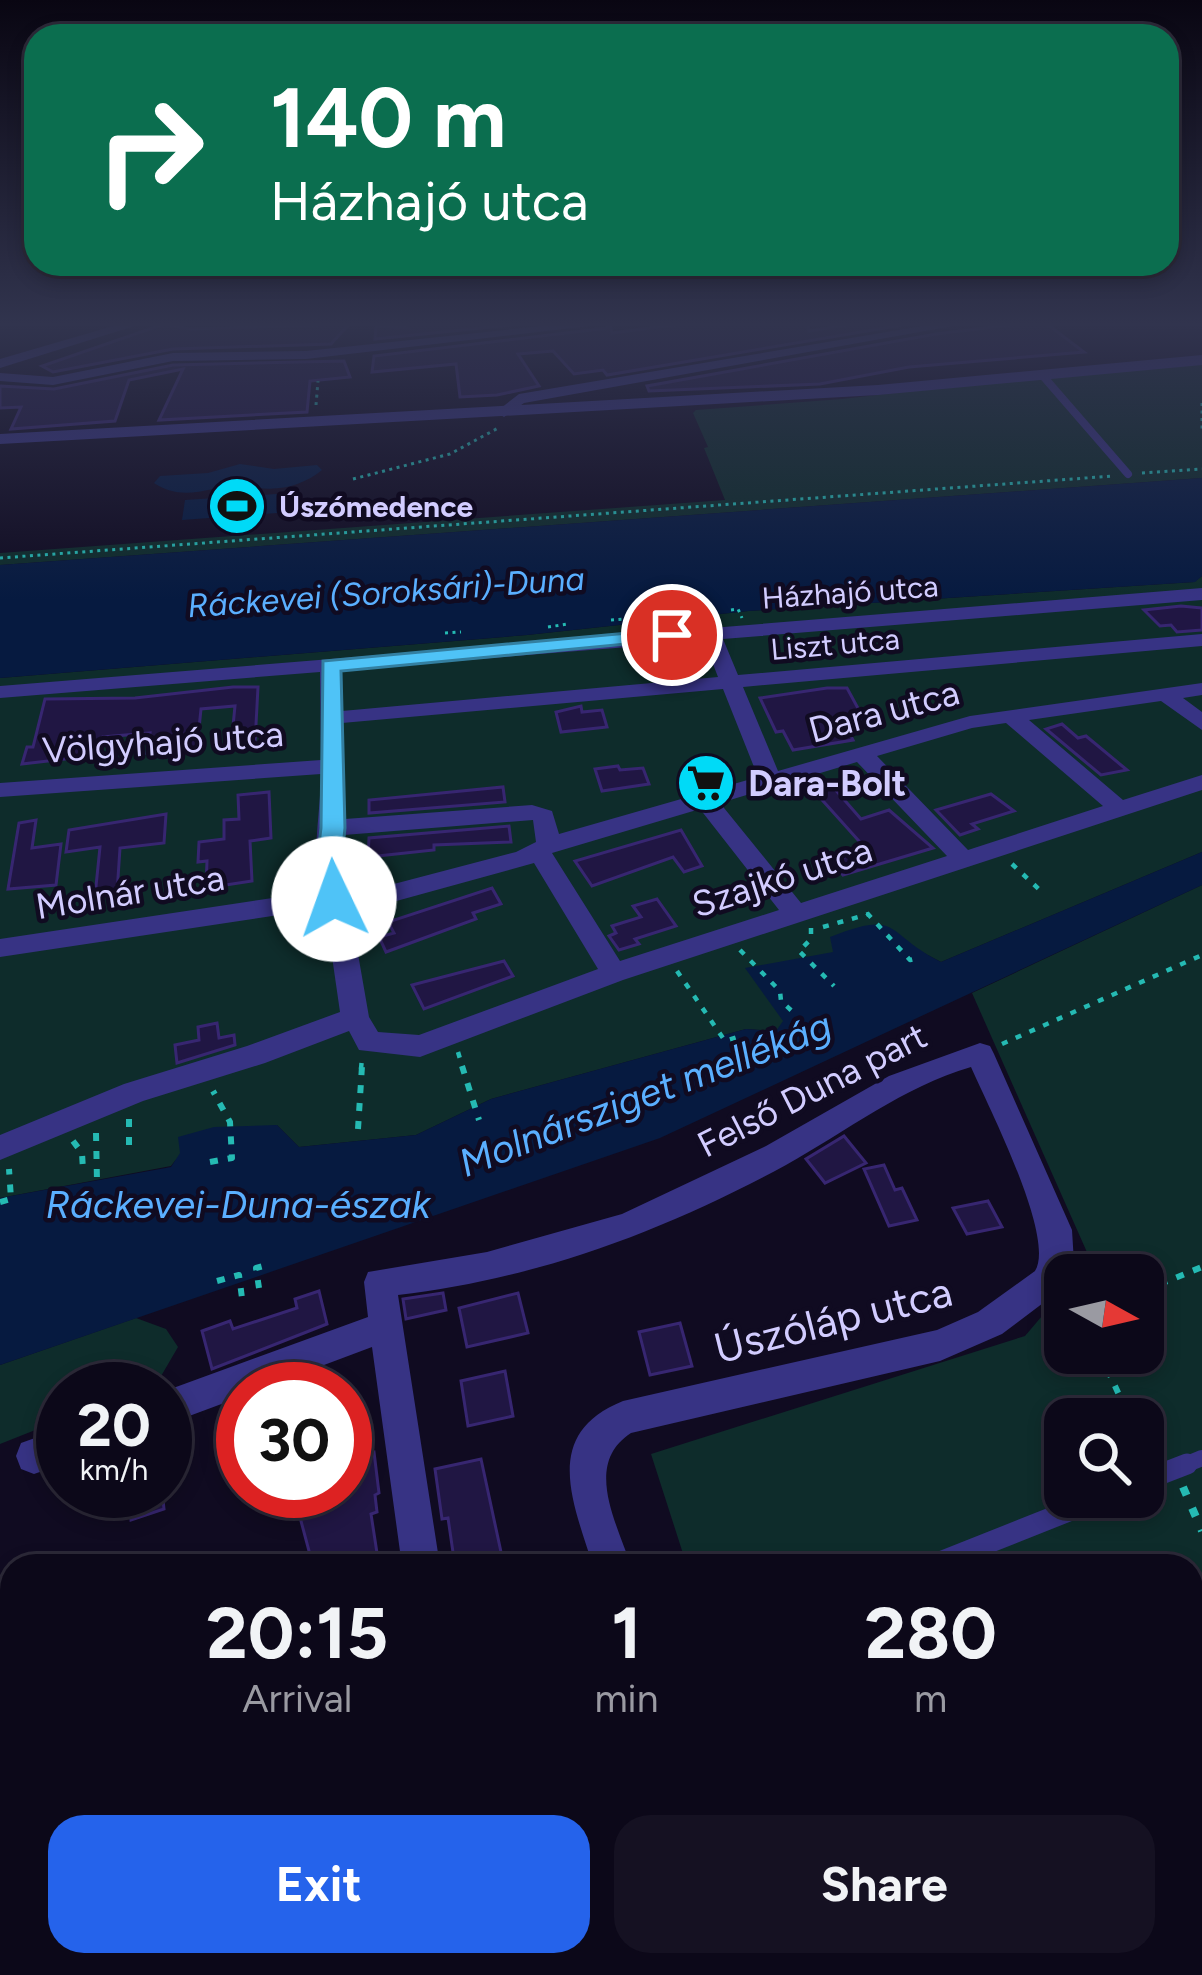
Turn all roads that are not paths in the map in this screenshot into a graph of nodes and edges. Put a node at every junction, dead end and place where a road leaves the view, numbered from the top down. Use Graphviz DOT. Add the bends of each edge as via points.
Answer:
graph roads {
  1 [pos="505,416"];
  2 [pos="539,416"];
  3 [pos="1078,416"];
  4 [pos="503,419"];
  5 [pos="0,440"];
  6 [pos="1128,474"];
  7 [pos="1202,594"];
  8 [pos="1091,605"];
  9 [pos="864,621"];
  10 [pos="711,634"];
  11 [pos="1202,640"];
  12 [pos="1125,649"];
  13 [pos="330,666"];
  14 [pos="890,670"];
  15 [pos="732,684"];
  16 [pos="1202,689"];
  17 [pos="0,692"];
  18 [pos="1165,694"];
  19 [pos="330,718"];
  20 [pos="1013,718"];
  21 [pos="1202,723"];
  22 [pos="862,754"];
  23 [pos="331,766"];
  24 [pos="770,779"];
  25 [pos="1202,782"];
  26 [pos="0,790"];
  27 [pos="707,802"];
  28 [pos="1120,809"];
  29 [pos="333,828"];
  30 [pos="544,849"];
  31 [pos="964,860"];
  32 [pos="334,899"];
  33 [pos="796,914"];
  34 [pos="0,948"];
  35 [pos="614,973"];
  36 [pos="371,1034"];
  37 [pos="980,1054"];
  38 [pos="5,1161"];
  39 [pos="383,1328"];
  40 [pos="192,1398"];
  41 [pos="1202,1458"];
  42 [pos="1164,1473"];
  43 [pos="1051,1518"];
  44 [pos="419,1554"];
  45 [pos="608,1554"];
  46 [pos="960,1554"];
  1 -- 4 [label="street"];
  2 -- 4 [label="street"];
  3 -- 6 [label="lane"];
  4 -- 5 [label="street"];
  7 -- 8 [label="street, Házhajó utca"];
  8 -- 9 [label="street, Házhajó utca"];
  8 -- 12 [label="street"];
  9 -- 10 [label="street, Házhajó utca"];
  9 -- 14 [label="street"];
  10 -- 13 [label="street, Házhajó utca"];
  10 -- 15 [label="street"];
  11 -- 12 [label="street, Liszt utca"];
  12 -- 14 [label="street, Liszt utca"];
  13 -- 17 [label="street, Házhajó utca"];
  13 -- 19 [label="street"];
  14 -- 15 [label="street, Liszt utca"];
  15 -- 19 [label="street, Liszt utca"];
  15 -- 24 [label="street"];
  16 -- 18 [label="street, Dara utca"];
  18 -- 20 [label="street, Dara utca"];
  18 -- 21 [label="street"];
  19 -- 23 [label="street"];
  20 -- 22 [label="street, Dara utca" via="970,722"];
  20 -- 28 [label="street"];
  22 -- 24 [label="street, Dara utca"];
  22 -- 31 [label="street"];
  23 -- 26 [label="street, Völgyhajó utca"];
  23 -- 29 [label="street"];
  24 -- 27 [label="street, Dara utca"];
  25 -- 28 [label="street, Szajkó utca"];
  27 -- 30 [label="street, Dara utca"];
  27 -- 33 [label="street"];
  28 -- 31 [label="street, Szajkó utca"];
  29 -- 30 [label="street" via="532,812 544,816"];
  29 -- 32 [label="street" via="327,876"];
  30 -- 32 [label="street, Molnár utca" via="371,899"];
  30 -- 35 [label="street"];
  31 -- 33 [label="street, Szajkó utca" via="859,905"];
  32 -- 34 [label="street, Molnár utca"];
  32 -- 36 [label="street"];
  33 -- 35 [label="street, Szajkó utca"];
  35 -- 36 [label="street, Szajkó utca" via="420,1046"];
  36 -- 38 [label="street, Szajkó utca" via="336,1027 134,1092 74,1117"];
  37 -- 39 [label="street, Felső Duna part" via="887,1087 773,1157 593,1240 493,1269 380,1282"];
  37 -- 45 [label="street, Úszóláp utca" via="1053,1220 1059,1256 1052,1275 959,1338 607,1426 590,1447 585,1474"];
  39 -- 40 [label="street"];
  39 -- 44 [label="street"];
  41 -- 42 [label="lane"];
  43 -- 46 [label="lane"];
}
